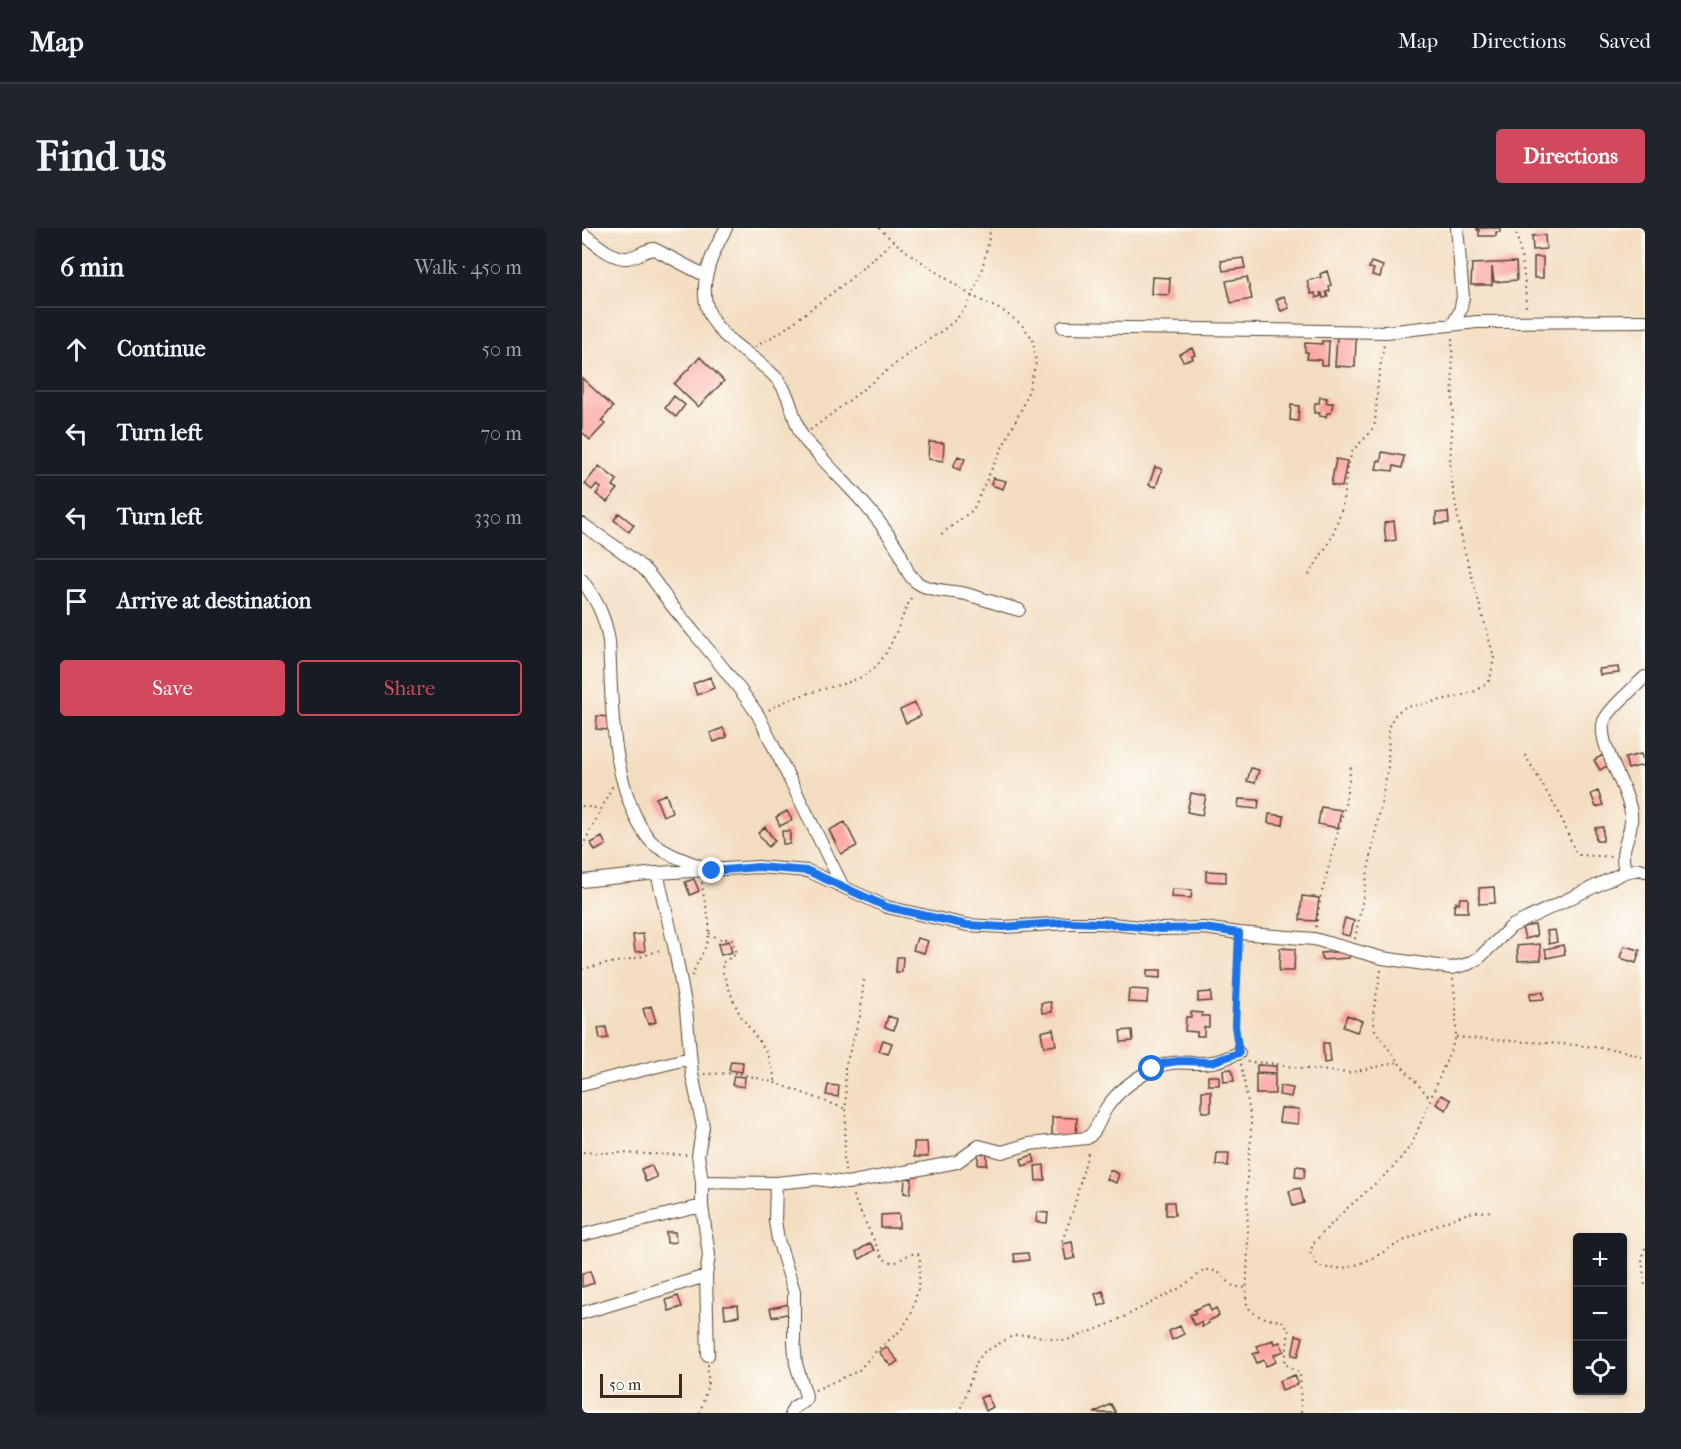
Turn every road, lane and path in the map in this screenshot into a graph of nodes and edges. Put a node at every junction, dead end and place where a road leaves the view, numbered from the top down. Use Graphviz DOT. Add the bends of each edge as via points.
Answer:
graph roads {
  1 [pos="726,228"];
  2 [pos="879,228"];
  3 [pos="991,228"];
  4 [pos="1457,228"];
  5 [pos="1515,228"];
  6 [pos="582,233"];
  7 [pos="893,241"];
  8 [pos="706,276"];
  9 [pos="972,296"];
  10 [pos="1645,321"];
  11 [pos="1527,322"];
  12 [pos="1453,324"];
  13 [pos="1063,327"];
  14 [pos="1386,332"];
  15 [pos="746,352"];
  16 [pos="802,435"];
  17 [pos="582,524"];
  18 [pos="940,535"];
  19 [pos="1309,575"];
  20 [pos="582,580"];
  21 [pos="920,585"];
  22 [pos="1019,610"];
  23 [pos="1645,677"];
  24 [pos="758,715"];
  25 [pos="1525,755"];
  26 [pos="1351,766"];
  27 [pos="621,769"];
  28 [pos="582,806"];
  29 [pos="601,809"];
  30 [pos="582,847"];
  31 [pos="1622,856"];
  32 [pos="707,871"];
  33 [pos="1645,871"];
  34 [pos="1625,872"];
  35 [pos="657,873"];
  36 [pos="582,882"];
  37 [pos="842,885"];
  38 [pos="709,933"];
  39 [pos="1239,933"];
  40 [pos="1314,939"];
  41 [pos="674,945"];
  42 [pos="1353,950"];
  43 [pos="1382,958"];
  44 [pos="1452,968"];
  45 [pos="582,969"];
  46 [pos="864,979"];
  47 [pos="691,982"];
  48 [pos="1456,1037"];
  49 [pos="1239,1053"];
  50 [pos="690,1058"];
  51 [pos="1645,1059"];
  52 [pos="1398,1062"];
  53 [pos="692,1074"];
  54 [pos="776,1083"];
  55 [pos="582,1085"];
  56 [pos="1431,1100"];
  57 [pos="846,1109"];
  58 [pos="1093,1134"];
  59 [pos="583,1152"];
  60 [pos="698,1155"];
  61 [pos="702,1182"];
  62 [pos="776,1183"];
  63 [pos="847,1183"];
  64 [pos="702,1206"];
  65 [pos="1494,1211"];
  66 [pos="582,1235"];
  67 [pos="1062,1241"];
  68 [pos="1645,1248"];
  69 [pos="706,1276"];
  70 [pos="1645,1287"];
  71 [pos="1246,1288"];
  72 [pos="582,1313"];
  73 [pos="708,1355"];
  74 [pos="806,1396"];
  75 [pos="700,1413"];
  76 [pos="791,1413"];
  77 [pos="958,1413"];
  78 [pos="1301,1413"];
  1 -- 8 [label="street"];
  2 -- 7 [label="path"];
  3 -- 9 [label="path"];
  4 -- 12 [label="street" via="1463,297"];
  5 -- 11 [label="path" via="1526,283"];
  6 -- 8 [label="street" via="616,256 638,256 654,249"];
  7 -- 9 [label="path"];
  7 -- 15 [label="path" via="782,331"];
  8 -- 15 [label="street" via="704,297 713,321"];
  9 -- 16 [label="path" via="962,312 942,330"];
  9 -- 18 [label="path" via="1021,324 1034,339 1036,363 1026,400 973,510"];
  10 -- 11 [label="street"];
  11 -- 12 [label="street"];
  12 -- 14 [label="street"];
  12 -- 42 [label="path" via="1453,489 1463,545 1494,657 1490,680 1476,691 1403,708 1389,726 1388,767"];
  13 -- 14 [label="street"];
  14 -- 19 [label="path" via="1374,423 1353,450 1332,537"];
  15 -- 16 [label="street" via="778,381"];
  16 -- 21 [label="street" via="885,529 910,576"];
  17 -- 24 [label="street" via="646,571"];
  20 -- 27 [label="street" via="607,628 613,730"];
  21 -- 22 [label="street"];
  21 -- 24 [label="path" via="870,671"];
  23 -- 31 [label="street" via="1613,709 1602,731 1631,811 1632,827"];
  24 -- 37 [label="street"];
  25 -- 31 [label="path" via="1559,813 1575,851 1582,857"];
  26 -- 40 [label="path"];
  27 -- 29 [label="path"];
  27 -- 32 [label="street" via="633,810 652,844"];
  28 -- 29 [label="path"];
  29 -- 30 [label="path"];
  31 -- 34 [label="street"];
  32 -- 35 [label="street"];
  32 -- 37 [label="street" via="758,867 808,871"];
  32 -- 38 [label="path" via="702,886"];
  33 -- 34 [label="street"];
  34 -- 44 [label="street" via="1512,926 1479,958"];
  35 -- 36 [label="street"];
  35 -- 41 [label="street"];
  37 -- 39 [label="street" via="887,907 967,925 1003,927 1069,922"];
  38 -- 47 [label="path"];
  38 -- 54 [label="path" via="719,939 732,939 736,954 722,963 723,973 740,1016 764,1048"];
  39 -- 40 [label="street"];
  39 -- 49 [label="path" via="1235,1026"];
  40 -- 42 [label="street"];
  41 -- 45 [label="path" via="640,957"];
  41 -- 50 [label="street"];
  42 -- 43 [label="street"];
  43 -- 44 [label="street"];
  43 -- 52 [label="path" via="1373,1014 1375,1030"];
  44 -- 48 [label="path"];
  46 -- 57 [label="path" via="860,1016 845,1068"];
  48 -- 51 [label="path" via="1619,1050"];
  48 -- 56 [label="path"];
  49 -- 58 [label="street" via="1212,1062 1179,1061 1152,1069 1120,1092"];
  50 -- 53 [label="street"];
  50 -- 55 [label="street"];
  52 -- 56 [label="path"];
  52 -- 71 [label="path" via="1348,1073 1240,1062 1251,1119 1246,1175"];
  53 -- 54 [label="path" via="738,1073"];
  53 -- 60 [label="street" via="703,1127"];
  54 -- 57 [label="path"];
  56 -- 65 [label="path" via="1412,1144 1391,1170 1344,1211 1310,1252 1318,1266 1348,1268 1467,1214"];
  57 -- 63 [label="path"];
  58 -- 63 [label="street" via="1002,1152 979,1146 957,1162"];
  58 -- 67 [label="path"];
  59 -- 60 [label="path"];
  60 -- 61 [label="street"];
  61 -- 62 [label="street"];
  61 -- 64 [label="street"];
  62 -- 63 [label="street" via="816,1179"];
  62 -- 74 [label="street" via="777,1240 794,1291 796,1364"];
  63 -- 74 [label="path" via="883,1259 894,1263 918,1254 918,1285 911,1315 901,1330 858,1371"];
  64 -- 66 [label="street"];
  64 -- 69 [label="street" via="709,1255"];
  68 -- 70 [label="path"];
  69 -- 72 [label="street"];
  69 -- 73 [label="street"];
  71 -- 77 [label="path" via="1233,1286 1219,1273 1205,1270 1180,1288 1071,1339 1012,1336 984,1353 976,1363"];
  71 -- 78 [label="path" via="1247,1308 1261,1317 1282,1321 1289,1329 1285,1364 1300,1373"];
  73 -- 75 [label="path" via="708,1384"];
  74 -- 76 [label="street"];
}
